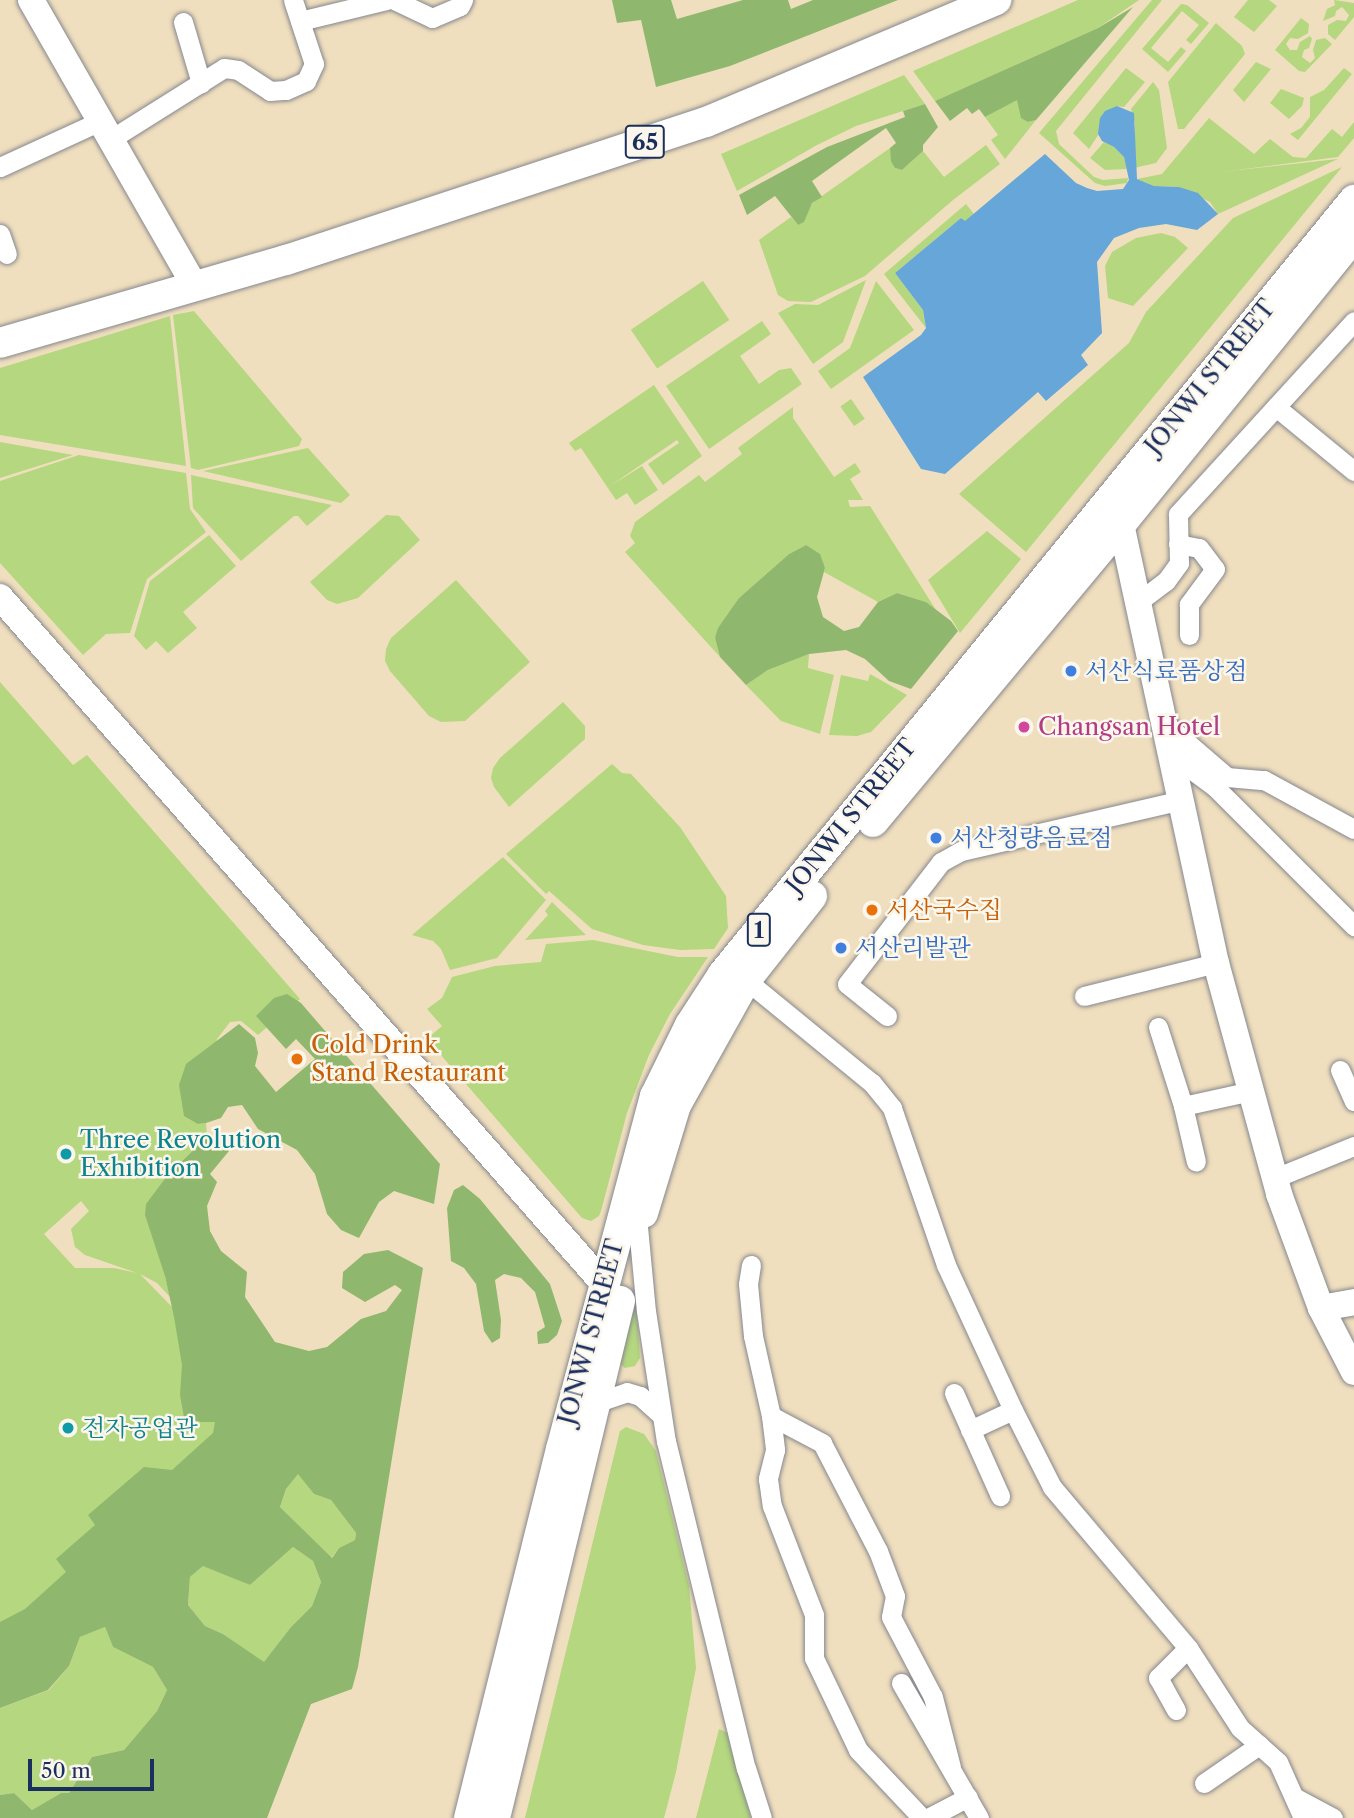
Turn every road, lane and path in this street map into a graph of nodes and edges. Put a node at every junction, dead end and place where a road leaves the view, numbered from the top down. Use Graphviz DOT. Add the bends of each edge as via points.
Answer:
graph roads {
  1 [pos="31,0"];
  2 [pos="293,0"];
  3 [pos="386,0"];
  4 [pos="394,0"];
  5 [pos="463,0"];
  6 [pos="996,0"];
  7 [pos="183,22"];
  8 [pos="300,22"];
  9 [pos="201,83"];
  10 [pos="105,130"];
  11 [pos="0,167"];
  12 [pos="1354,200"];
  13 [pos="0,234"];
  14 [pos="1354,236"];
  15 [pos="7,254"];
  16 [pos="195,286"];
  17 [pos="1354,321"];
  18 [pos="0,343"];
  19 [pos="1276,407"];
  20 [pos="1354,471"];
  21 [pos="1121,524"];
  22 [pos="1178,544"];
  23 [pos="0,597"];
  24 [pos="1138,602"];
  25 [pos="1189,635"];
  26 [pos="1163,722"];
  27 [pos="1169,753"];
  28 [pos="1182,800"];
  29 [pos="1354,829"];
  30 [pos="1354,926"];
  31 [pos="1216,963"];
  32 [pos="746,980"];
  33 [pos="1084,996"];
  34 [pos="887,1016"];
  35 [pos="1158,1027"];
  36 [pos="1340,1070"];
  37 [pos="1251,1091"];
  38 [pos="1354,1101"];
  39 [pos="1183,1105"];
  40 [pos="1354,1146"];
  41 [pos="1196,1162"];
  42 [pos="1275,1178"];
  43 [pos="638,1227"];
  44 [pos="751,1265"];
  45 [pos="604,1284"];
  46 [pos="1354,1302"];
  47 [pos="1321,1308"];
  48 [pos="1354,1372"];
  49 [pos="954,1394"];
  50 [pos="594,1408"];
  51 [pos="1013,1410"];
  52 [pos="661,1415"];
  53 [pos="771,1416"];
  54 [pos="970,1430"];
  55 [pos="999,1496"];
  56 [pos="1188,1648"];
  57 [pos="901,1683"];
  58 [pos="1176,1710"];
  59 [pos="1259,1745"];
  60 [pos="951,1767"];
  61 [pos="1203,1783"];
  62 [pos="968,1797"];
  63 [pos="1296,1798"];
  64 [pos="469,1818"];
  65 [pos="495,1818"];
  66 [pos="762,1818"];
  67 [pos="922,1818"];
  68 [pos="928,1818"];
  69 [pos="979,1818"];
  70 [pos="1303,1818"];
  71 [pos="1333,1818"];
  1 -- 10 [label="street"];
  2 -- 8 [label="street"];
  3 -- 8 [label="street"];
  4 -- 5 [label="street" via="432,18 460,6"];
  6 -- 16 [label="main road, 65" via="706,122"];
  7 -- 9 [label="street"];
  8 -- 9 [label="street" via="314,64 306,80 286,90 270,91 238,70 224,68"];
  9 -- 10 [label="street"];
  10 -- 11 [label="street"];
  10 -- 16 [label="street"];
  12 -- 45 [label="main road, JONWI STREET / 1" via="723,974 690,1025 655,1096"];
  13 -- 15 [label="street"];
  14 -- 21 [label="main road, JONWI STREET / 1"];
  16 -- 18 [label="main road, 65"];
  17 -- 19 [label="street"];
  19 -- 20 [label="street"];
  19 -- 22 [label="street" via="1178,514"];
  21 -- 24 [label="street"];
  21 -- 32 [label="main road, JONWI STREET / 1"];
  22 -- 24 [label="street" via="1178,563 1166,581"];
  22 -- 25 [label="street" via="1199,548 1215,569 1189,604"];
  23 -- 45 [label="street"];
  24 -- 26 [label="street"];
  26 -- 27 [label="street"];
  26 -- 29 [label="street" via="1227,777 1264,780"];
  27 -- 28 [label="street"];
  27 -- 30 [label="street" via="1216,787"];
  28 -- 31 [label="street"];
  28 -- 34 [label="street" via="961,852 941,862 847,984"];
  31 -- 33 [label="street"];
  31 -- 37 [label="street"];
  32 -- 43 [label="main road, JONWI STREET / 1" via="676,1105"];
  32 -- 51 [label="street" via="872,1083 892,1108 946,1265"];
  35 -- 39 [label="street"];
  36 -- 38 [label="street"];
  37 -- 39 [label="street"];
  37 -- 42 [label="street"];
  39 -- 41 [label="street"];
  40 -- 42 [label="street"];
  42 -- 47 [label="street"];
  43 -- 50 [label="main road, JONWI STREET / 1"];
  43 -- 52 [label="street"];
  44 -- 53 [label="street" via="752,1336"];
  45 -- 64 [label="main road, JONWI STREET / 1"];
  46 -- 47 [label="street"];
  47 -- 48 [label="street"];
  49 -- 54 [label="street"];
  50 -- 52 [label="street" via="627,1392 649,1402"];
  50 -- 65 [label="main road, JONWI STREET / 1"];
  51 -- 54 [label="street"];
  51 -- 56 [label="street" via="1052,1487"];
  52 -- 66 [label="street" via="746,1769"];
  53 -- 60 [label="street" via="822,1443 878,1551 895,1596 891,1617 933,1697"];
  53 -- 67 [label="street" via="775,1450 768,1479 772,1506 814,1615 814,1658 858,1750"];
  54 -- 55 [label="street"];
  56 -- 58 [label="street" via="1158,1678"];
  56 -- 59 [label="street" via="1240,1728"];
  57 -- 60 [label="street"];
  59 -- 61 [label="street"];
  59 -- 63 [label="street" via="1278,1762"];
  60 -- 62 [label="street"];
  62 -- 68 [label="street"];
  62 -- 69 [label="street"];
  63 -- 70 [label="street"];
  63 -- 71 [label="street"];
}
